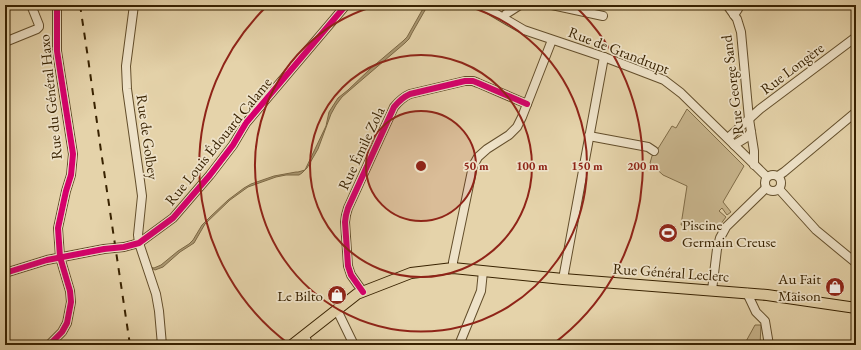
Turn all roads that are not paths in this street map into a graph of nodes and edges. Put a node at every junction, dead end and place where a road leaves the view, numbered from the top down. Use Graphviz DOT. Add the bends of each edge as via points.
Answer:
graph roads {
  1 [pos="31,5"];
  2 [pos="57,5"];
  3 [pos="134,5"];
  4 [pos="346,5"];
  5 [pos="481,5"];
  6 [pos="520,5"];
  7 [pos="552,5"];
  8 [pos="727,5"];
  9 [pos="736,5"];
  10 [pos="734,15"];
  11 [pos="603,16"];
  12 [pos="504,18"];
  13 [pos="856,37"];
  14 [pos="552,40"];
  15 [pos="5,42"];
  16 [pos="604,57"];
  17 [pos="527,104"];
  18 [pos="856,112"];
  19 [pos="749,119"];
  20 [pos="751,132"];
  21 [pos="589,136"];
  22 [pos="728,138"];
  23 [pos="734,145"];
  24 [pos="654,151"];
  25 [pos="754,165"];
  26 [pos="778,176"];
  27 [pos="767,177"];
  28 [pos="766,188"];
  29 [pos="779,189"];
  30 [pos="139,243"];
  31 [pos="60,257"];
  32 [pos="856,263"];
  33 [pos="453,268"];
  34 [pos="483,271"];
  35 [pos="5,272"];
  36 [pos="563,278"];
  37 [pos="712,290"];
  38 [pos="362,292"];
  39 [pos="747,293"];
  40 [pos="856,308"];
  41 [pos="337,310"];
  42 [pos="304,335"];
  43 [pos="49,345"];
  44 [pos="162,345"];
  45 [pos="292,345"];
  46 [pos="310,345"];
  47 [pos="354,345"];
  48 [pos="459,345"];
  49 [pos="769,345"];
  1 -- 15 [label="street" via="39,27"];
  2 -- 31 [label="street, Rue du Général Haxo" via="57,51 72,154 71,175 58,228"];
  3 -- 30 [label="street, Rue de Golbey" via="126,66 142,196"];
  4 -- 30 [label="street, Rue Louis Édouard Calame" via="246,123 229,151 187,202 173,218"];
  5 -- 12 [label="street, Rue de Grandrupt"];
  6 -- 12 [label="street"];
  7 -- 11 [label="street"];
  8 -- 10 [label="street, Rue George Sand"];
  9 -- 10 [label="street" via="738,9"];
  10 -- 19 [label="street, Rue George Sand" via="741,32"];
  12 -- 14 [label="street, Rue de Grandrupt" via="524,30"];
  13 -- 19 [label="street, Rue Longère"];
  14 -- 16 [label="street, Rue de Grandrupt"];
  14 -- 17 [label="street"];
  16 -- 21 [label="street"];
  16 -- 22 [label="street, Rue de Grandrupt" via="664,80"];
  17 -- 33 [label="street" via="517,127 478,157"];
  17 -- 38 [label="street, Rue Émile Zola" via="473,81 410,94 398,101 346,215 348,266"];
  18 -- 26 [label="street"];
  19 -- 20 [label="street, Rue George Sand"];
  19 -- 22 [label="street, Rue Longère"];
  20 -- 23 [label="street"];
  20 -- 25 [label="street, Rue George Sand"];
  21 -- 24 [label="street" via="648,147"];
  21 -- 36 [label="street"];
  22 -- 23 [label="street, Rue de Grandrupt"];
  23 -- 25 [label="street, Rue de Grandrupt"];
  25 -- 27 [label="street, Rue de Grandrupt"];
  26 -- 27 [label="street" via="772,174"];
  26 -- 29 [label="street" via="781,181"];
  27 -- 28 [label="street" via="764,182"];
  28 -- 29 [label="street" via="771,191"];
  28 -- 37 [label="street" via="726,227 720,238"];
  29 -- 32 [label="street" via="816,230"];
  30 -- 31 [label="street, Rue Louis Édouard Calame"];
  30 -- 44 [label="street, Rue de Golbey" via="156,294"];
  31 -- 35 [label="street, Rue Louis Édouard Calame"];
  31 -- 43 [label="street" via="71,302 62,332"];
  33 -- 34 [label="main road, Rue Général Leclerc"];
  33 -- 38 [label="main road, Rue Général Leclerc" via="411,273"];
  34 -- 36 [label="main road, Rue Général Leclerc"];
  34 -- 48 [label="street" via="481,291"];
  36 -- 37 [label="main road, Rue Général Leclerc"];
  37 -- 39 [label="main road, Rue Général Leclerc"];
  38 -- 41 [label="main road, Rue Général Leclerc"];
  39 -- 40 [label="main road, Rue Général Leclerc"];
  39 -- 49 [label="street" via="756,312 765,321"];
  41 -- 42 [label="main road, Rue Général Leclerc"];
  41 -- 47 [label="street"];
  42 -- 45 [label="main road, Rue Général Leclerc"];
  42 -- 46 [label="street"];
}
